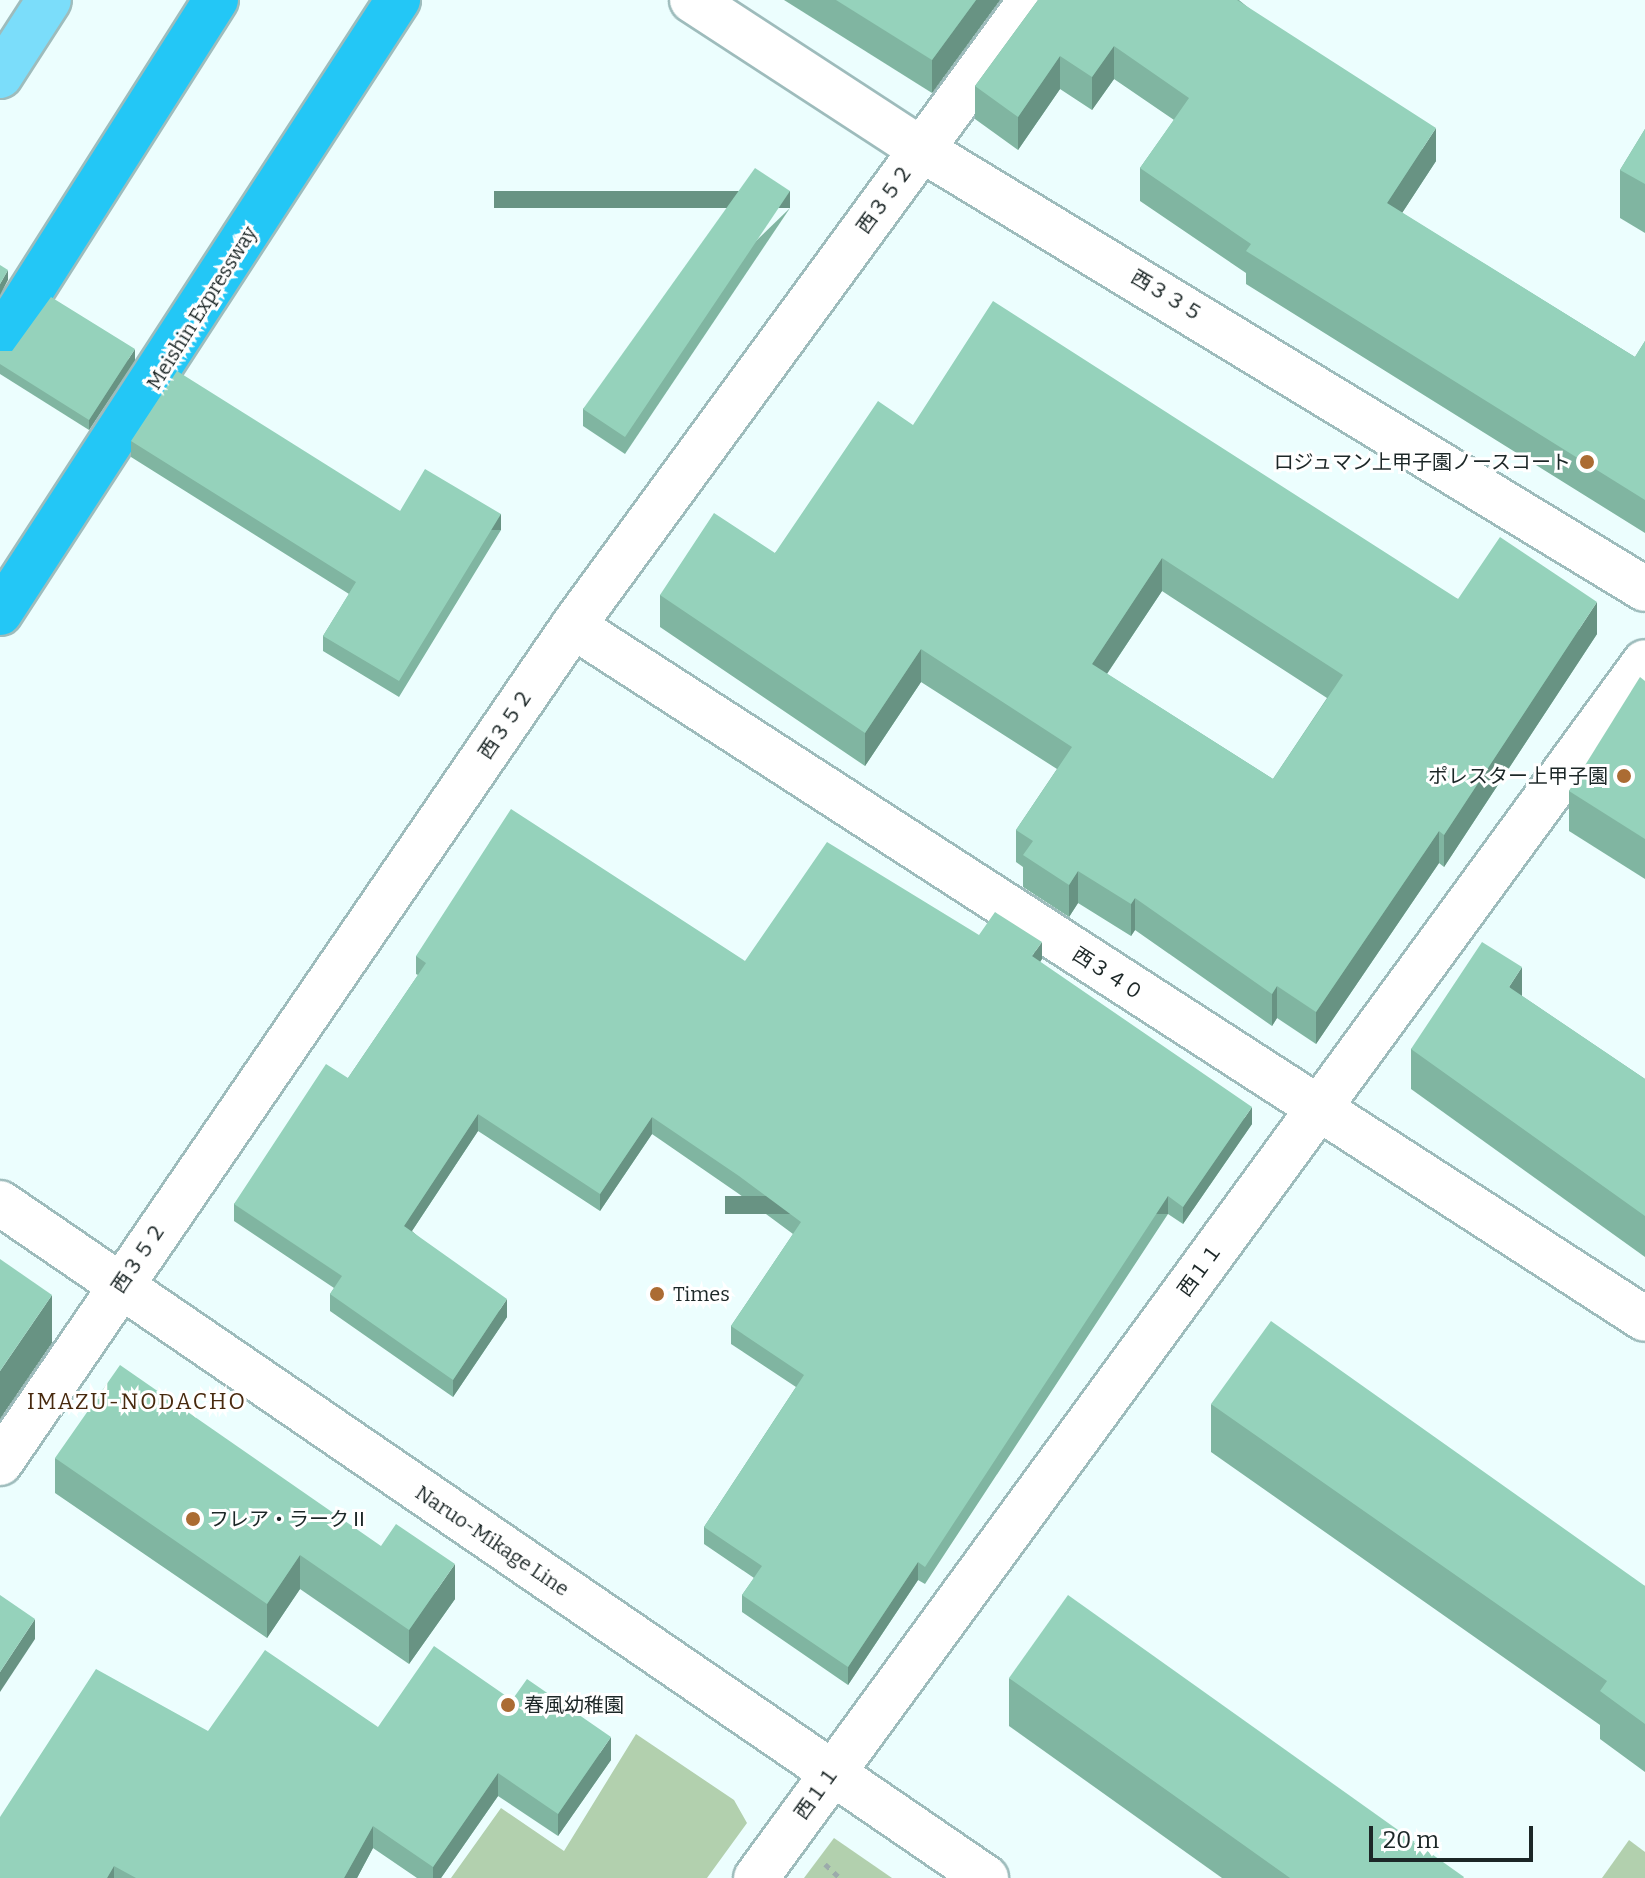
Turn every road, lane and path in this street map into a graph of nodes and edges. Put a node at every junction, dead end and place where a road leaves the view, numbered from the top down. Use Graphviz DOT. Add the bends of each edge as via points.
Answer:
graph roads {
  1 [pos="49,0"];
  2 [pos="216,0"];
  3 [pos="398,0"];
  4 [pos="692,0"];
  5 [pos="1031,0"];
  6 [pos="0,76"];
  7 [pos="921,149"];
  8 [pos="0,340"];
  9 [pos="1645,589"];
  10 [pos="0,613"];
  11 [pos="573,626"];
  12 [pos="1645,662"];
  13 [pos="1317,1110"];
  14 [pos="0,1203"];
  15 [pos="120,1286"];
  16 [pos="1642,1310"];
  17 [pos="0,1463"];
  18 [pos="831,1773"];
  19 [pos="756,1878"];
  20 [pos="986,1878"];
  1 -- 6 [label="main road"];
  2 -- 8 [label="highway"];
  3 -- 10 [label="highway, Meishin Expressway"];
  4 -- 7 [label="street, 西３３５"];
  5 -- 7 [label="street, 西３５２"];
  7 -- 9 [label="street, 西３３５"];
  7 -- 11 [label="street, 西３５２"];
  11 -- 13 [label="street, 西３４０"];
  11 -- 15 [label="street, 西３５２"];
  12 -- 13 [label="street, 西１１"];
  13 -- 16 [label="street, 西３４０"];
  13 -- 18 [label="street, 西１１"];
  14 -- 15 [label="street, Naruo-Mikage Line"];
  15 -- 17 [label="street, 西３５２"];
  15 -- 18 [label="street, Naruo-Mikage Line"];
  18 -- 19 [label="street, 西１１"];
  18 -- 20 [label="street, Naruo-Mikage Line"];
}
